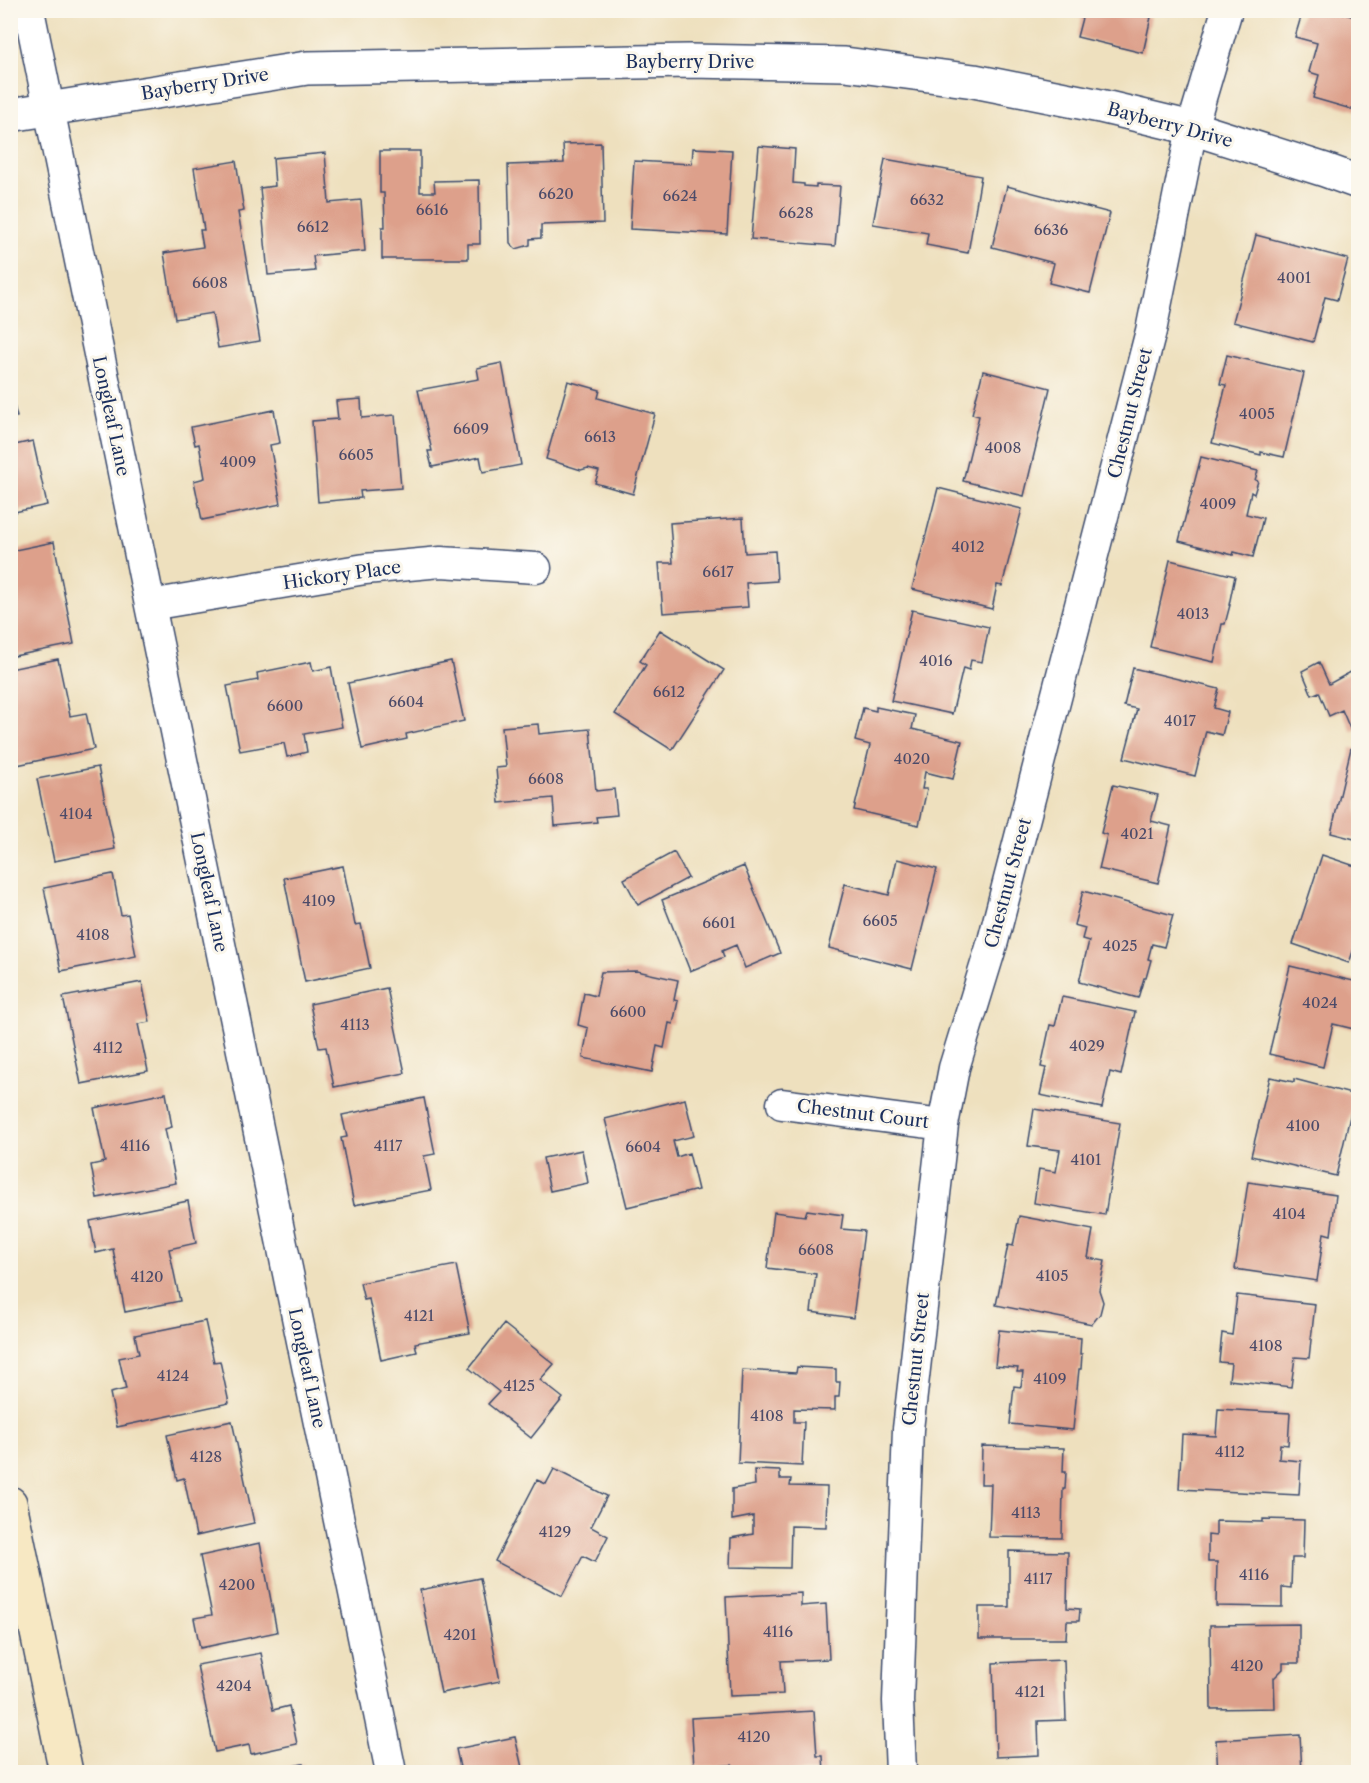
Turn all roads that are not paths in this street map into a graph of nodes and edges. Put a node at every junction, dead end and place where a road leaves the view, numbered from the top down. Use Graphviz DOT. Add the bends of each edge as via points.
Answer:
graph roads {
  1 [pos="29,10"];
  2 [pos="1227,10"];
  3 [pos="48,108"];
  4 [pos="10,115"];
  5 [pos="1192,128"];
  6 [pos="1359,182"];
  7 [pos="536,568"];
  8 [pos="150,605"];
  9 [pos="782,1104"];
  10 [pos="943,1125"];
  11 [pos="10,1503"];
  12 [pos="66,1773"];
  13 [pos="391,1773"];
  14 [pos="901,1773"];
  1 -- 3 [label="street, Longleaf Lane"];
  2 -- 5 [label="street, Chestnut Street"];
  3 -- 4 [label="street, Bayberry Drive"];
  3 -- 5 [label="street, Bayberry Drive" via="307,69 701,61 845,64 927,75 1100,106"];
  3 -- 8 [label="street, Longleaf Lane"];
  5 -- 6 [label="street, Bayberry Drive"];
  5 -- 10 [label="street, Chestnut Street" via="1151,330 993,941 954,1068"];
  7 -- 8 [label="street, Hickory Place" via="441,562 365,569"];
  8 -- 13 [label="street, Longleaf Lane"];
  9 -- 10 [label="street, Chestnut Court"];
  10 -- 14 [label="street, Chestnut Street" via="908,1429 898,1701"];
  11 -- 12 [label="main road"];
}
